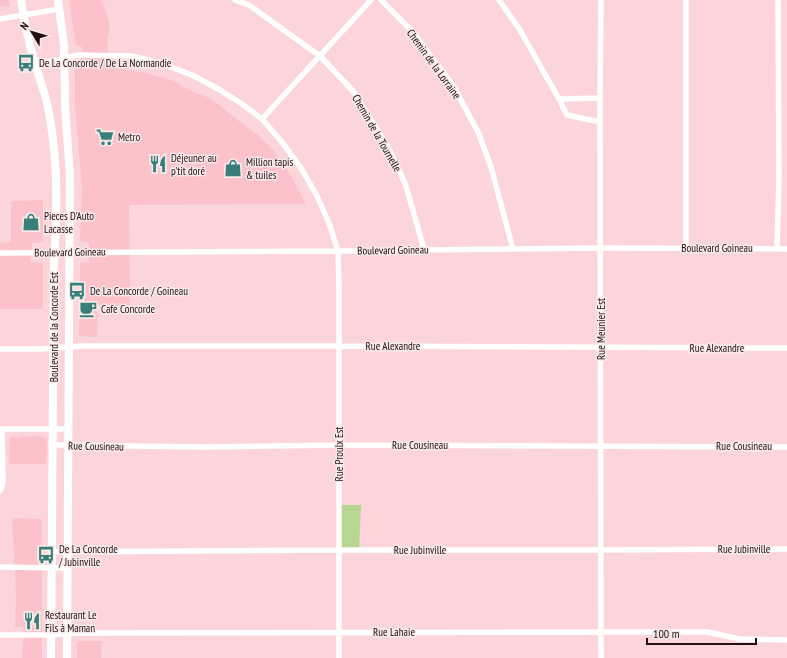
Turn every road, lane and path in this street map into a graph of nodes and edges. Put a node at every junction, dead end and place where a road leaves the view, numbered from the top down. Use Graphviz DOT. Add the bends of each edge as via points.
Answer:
graph roads {
  1 [pos="21,0"];
  2 [pos="58,0"];
  3 [pos="235,0"];
  4 [pos="371,0"];
  5 [pos="381,0"];
  6 [pos="499,0"];
  7 [pos="601,0"];
  8 [pos="686,0"];
  9 [pos="778,0"];
  10 [pos="59,9"];
  11 [pos="24,15"];
  12 [pos="0,19"];
  13 [pos="320,56"];
  14 [pos="64,58"];
  15 [pos="35,65"];
  16 [pos="600,98"];
  17 [pos="559,99"];
  18 [pos="262,119"];
  19 [pos="600,122"];
  20 [pos="600,248"];
  21 [pos="686,248"];
  22 [pos="777,248"];
  23 [pos="787,248"];
  24 [pos="424,249"];
  25 [pos="513,249"];
  26 [pos="338,251"];
  27 [pos="55,252"];
  28 [pos="70,252"];
  29 [pos="0,253"];
  30 [pos="340,346"];
  31 [pos="69,347"];
  32 [pos="601,347"];
  33 [pos="54,348"];
  34 [pos="787,348"];
  35 [pos="0,349"];
  36 [pos="53,428"];
  37 [pos="1,429"];
  38 [pos="68,429"];
  39 [pos="53,445"];
  40 [pos="68,445"];
  41 [pos="339,445"];
  42 [pos="601,446"];
  43 [pos="787,446"];
  44 [pos="0,491"];
  45 [pos="787,549"];
  46 [pos="338,550"];
  47 [pos="601,550"];
  48 [pos="52,552"];
  49 [pos="68,552"];
  50 [pos="0,567"];
  51 [pos="52,568"];
  52 [pos="68,568"];
  53 [pos="601,632"];
  54 [pos="339,633"];
  55 [pos="52,634"];
  56 [pos="68,634"];
  57 [pos="0,635"];
  58 [pos="787,640"];
  59 [pos="51,658"];
  60 [pos="67,658"];
  61 [pos="339,658"];
  62 [pos="601,658"];
  1 -- 11 [label="street, Boulevard de la Concorde Est"];
  2 -- 10 [label="street, Boulevard de la Concorde Est"];
  3 -- 13 [label="street, Chemin de la Tournelle" via="249,5"];
  4 -- 13 [label="street"];
  5 -- 25 [label="street, Chemin de la Lorraine" via="412,31 454,87 479,134 491,166"];
  6 -- 17 [label="street" via="520,30"];
  7 -- 16 [label="street, Rue Meunier Est"];
  8 -- 21 [label="street"];
  9 -- 22 [label="street"];
  10 -- 11 [label="street"];
  10 -- 14 [label="street, Boulevard de la Concorde Est"];
  11 -- 12 [label="street"];
  11 -- 15 [label="street, Boulevard de la Concorde Est"];
  13 -- 18 [label="street"];
  13 -- 24 [label="street, Chemin de la Tournelle" via="353,91 388,147 405,183"];
  14 -- 15 [label="street, Rue Proulx Est"];
  14 -- 18 [label="street, Rue Proulx Est" via="78,55 132,56 163,64 192,75 220,90"];
  14 -- 28 [label="street, Boulevard de la Concorde Est" via="70,163"];
  15 -- 27 [label="street, Boulevard de la Concorde Est" via="47,104 54,146"];
  16 -- 17 [label="street"];
  16 -- 19 [label="street, Rue Meunier Est"];
  17 -- 19 [label="street" via="567,115"];
  18 -- 26 [label="street, Rue Proulx Est" via="301,168 317,196"];
  19 -- 20 [label="street, Rue Meunier Est"];
  20 -- 21 [label="street, Boulevard Goineau"];
  20 -- 25 [label="street, Boulevard Goineau"];
  20 -- 32 [label="street, Rue Meunier Est"];
  21 -- 22 [label="street, Boulevard Goineau"];
  22 -- 23 [label="street, Boulevard Goineau"];
  24 -- 25 [label="street, Boulevard Goineau"];
  24 -- 26 [label="street, Boulevard Goineau"];
  26 -- 28 [label="street, Boulevard Goineau"];
  26 -- 30 [label="street, Rue Proulx Est"];
  27 -- 28 [label="street, Boulevard Goineau"];
  27 -- 29 [label="street, Boulevard Goineau"];
  27 -- 33 [label="street, Boulevard de la Concorde Est"];
  28 -- 31 [label="street, Boulevard de la Concorde Est"];
  30 -- 31 [label="street, Rue Alexandre"];
  30 -- 32 [label="street, Rue Alexandre"];
  30 -- 41 [label="street, Rue Proulx Est"];
  31 -- 33 [label="street, Rue Alexandre"];
  31 -- 38 [label="street, Boulevard de la Concorde Est"];
  32 -- 34 [label="street, Rue Alexandre"];
  32 -- 42 [label="street, Rue Meunier Est"];
  33 -- 35 [label="street, Rue Alexandre"];
  33 -- 36 [label="street, Boulevard de la Concorde Est"];
  36 -- 37 [label="street, Rue Cousineau"];
  36 -- 38 [label="street, Rue Cousineau"];
  36 -- 39 [label="street, Boulevard de la Concorde Est"];
  37 -- 44 [label="street" via="4,481"];
  38 -- 40 [label="street, Boulevard de la Concorde Est"];
  39 -- 40 [label="street, Rue Cousineau"];
  39 -- 48 [label="street, Boulevard de la Concorde Est"];
  40 -- 41 [label="street, Rue Cousineau"];
  40 -- 49 [label="street, Boulevard de la Concorde Est"];
  41 -- 42 [label="street, Rue Cousineau"];
  41 -- 46 [label="street, Rue Proulx Est"];
  42 -- 43 [label="street, Rue Cousineau"];
  42 -- 47 [label="street, Rue Meunier Est"];
  45 -- 47 [label="street, Rue Jubinville"];
  46 -- 47 [label="street, Rue Jubinville"];
  46 -- 49 [label="street, Rue Jubinville"];
  46 -- 54 [label="street, Rue Proulx Est"];
  47 -- 53 [label="street, Rue Meunier Est"];
  48 -- 49 [label="street, Rue Jubinville"];
  48 -- 51 [label="street, Boulevard de la Concorde Est"];
  49 -- 52 [label="street, Boulevard de la Concorde Est"];
  50 -- 51 [label="street"];
  51 -- 52 [label="street"];
  51 -- 55 [label="street, Boulevard de la Concorde Est"];
  52 -- 56 [label="street, Boulevard de la Concorde Est"];
  53 -- 54 [label="street, Rue Lahaie"];
  53 -- 58 [label="street, Rue Lahaie" via="708,632 739,639"];
  53 -- 62 [label="street, Rue Meunier Est"];
  54 -- 56 [label="street, Rue Lahaie"];
  54 -- 61 [label="street, Rue Proulx Est"];
  55 -- 56 [label="street, Rue Lahaie"];
  55 -- 57 [label="street, Rue Lahaie"];
  55 -- 59 [label="street, Boulevard de la Concorde Est"];
  56 -- 60 [label="street, Boulevard de la Concorde Est"];
}
